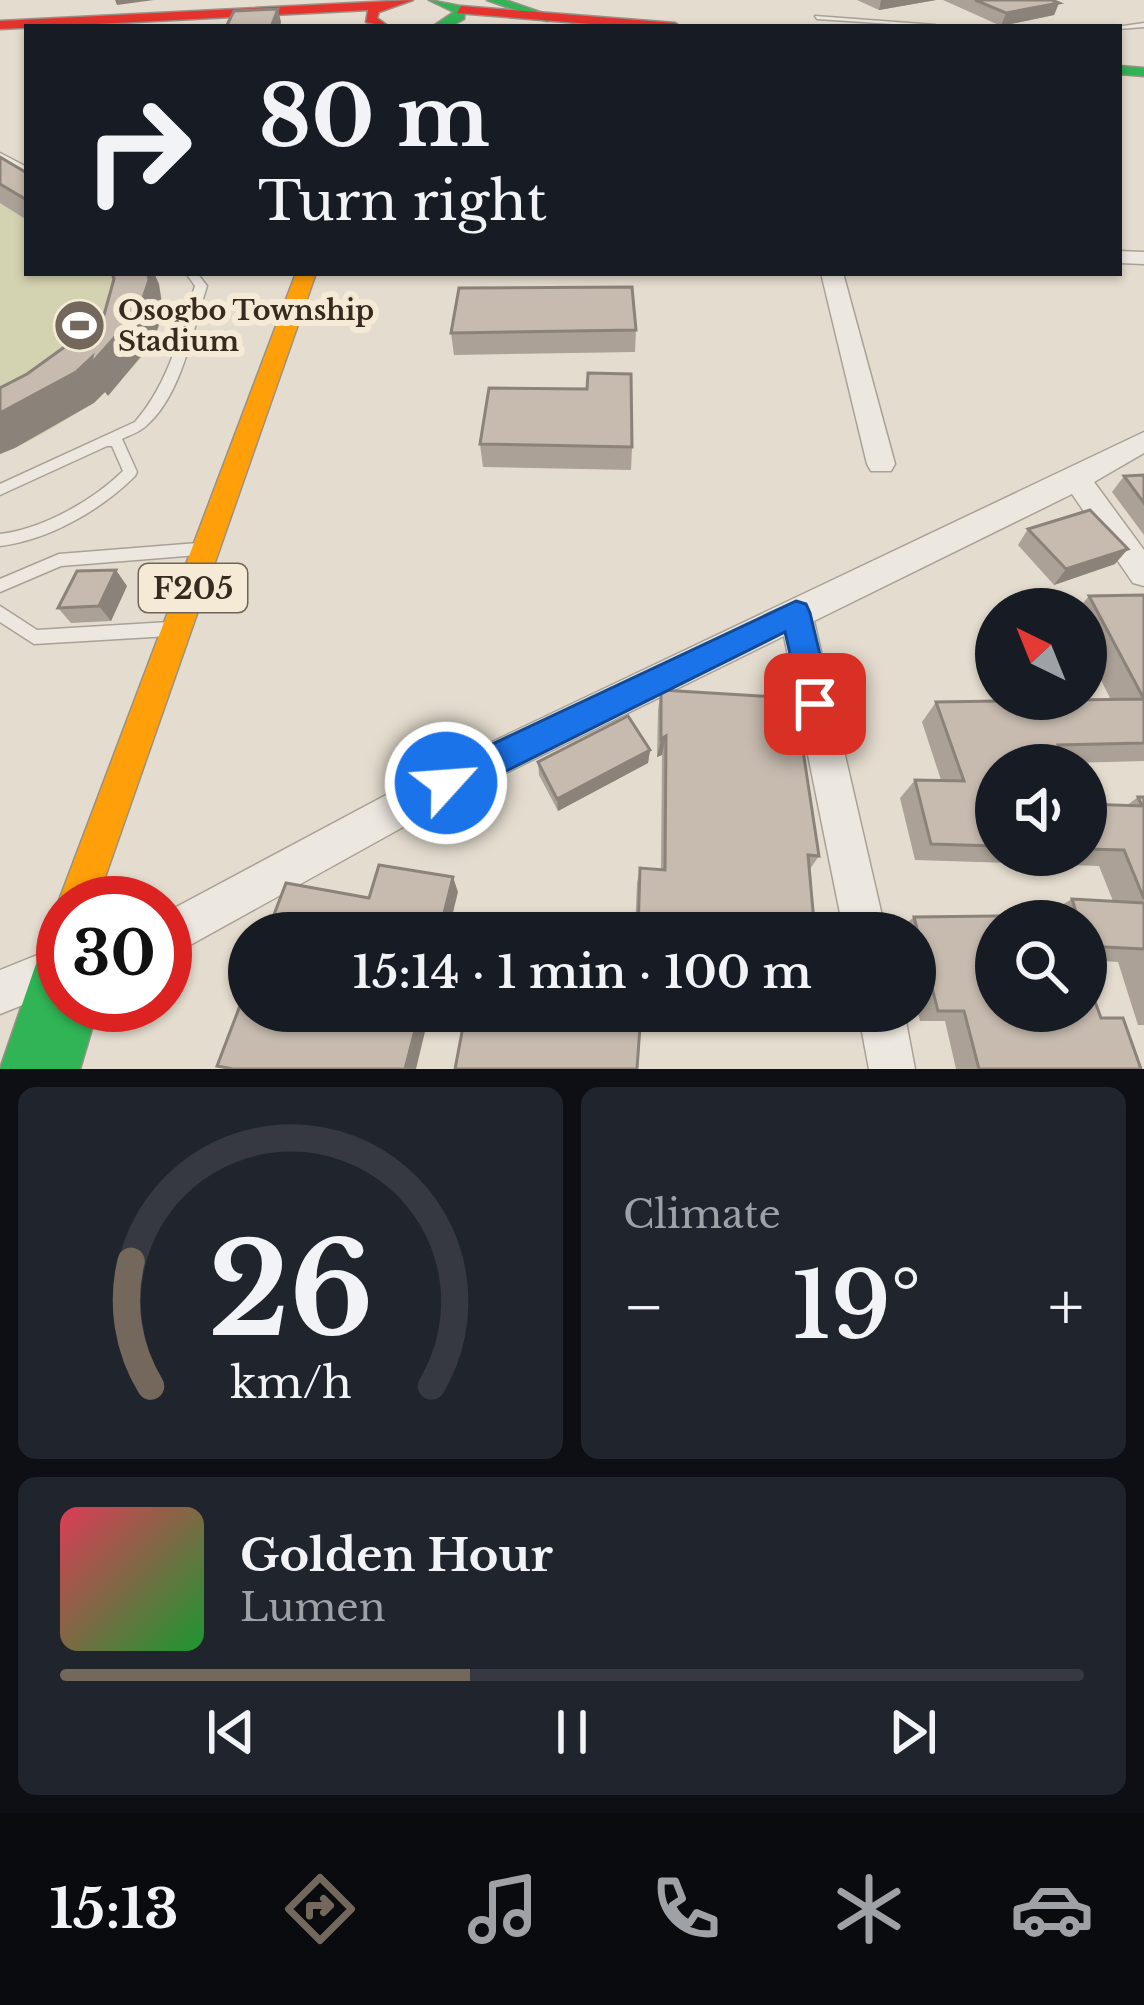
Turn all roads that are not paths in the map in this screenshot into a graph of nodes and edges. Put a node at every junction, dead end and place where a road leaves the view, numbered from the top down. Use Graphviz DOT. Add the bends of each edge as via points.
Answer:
graph roads {
  1 [pos="344,0"];
  2 [pos="493,0"];
  3 [pos="388,9"];
  4 [pos="449,10"];
  5 [pos="289,14"];
  6 [pos="817,16"];
  7 [pos="239,22"];
  8 [pos="96,24"];
  9 [pos="176,24"];
  10 [pos="323,24"];
  11 [pos="554,24"];
  12 [pos="558,24"];
  13 [pos="903,24"];
  14 [pos="305,276"];
  15 [pos="325,276"];
  16 [pos="833,276"];
  17 [pos="204,280"];
  18 [pos="104,441"];
  19 [pos="1144,441"];
  20 [pos="881,464"];
  21 [pos="1077,479"];
  22 [pos="0,490"];
  23 [pos="0,540"];
  24 [pos="207,548"];
  25 [pos="1144,574"];
  26 [pos="0,586"];
  27 [pos="219,596"];
  28 [pos="0,613"];
  29 [pos="796,613"];
  30 [pos="178,628"];
  31 [pos="87,876"];
  32 [pos="860,912"];
  33 [pos="192,921"];
  34 [pos="36,981"];
  35 [pos="0,992"];
  36 [pos="36,1031"];
  37 [pos="60,1032"];
  38 [pos="885,1032"];
  39 [pos="18,1069"];
  40 [pos="58,1069"];
  41 [pos="892,1069"];
  1 -- 5 [label="main road"];
  2 -- 12 [label="main road"];
  3 -- 5 [label="main road"];
  4 -- 11 [label="main road"];
  5 -- 7 [label="main road"];
  5 -- 8 [label="main road"];
  5 -- 10 [label="main road"];
  6 -- 13 [label="lane"];
  7 -- 9 [label="main road"];
  14 -- 24 [label="main road, F205"];
  15 -- 27 [label="main road, F205"];
  16 -- 20 [label="street"];
  17 -- 18 [label="lane" via="165,393 140,425"];
  18 -- 22 [label="lane"];
  18 -- 23 [label="lane" via="117,442 130,472 118,486 27,535"];
  19 -- 21 [label="street"];
  21 -- 25 [label="street"];
  21 -- 29 [label="street"];
  24 -- 26 [label="lane" via="59,560"];
  24 -- 30 [label="main road, F205"];
  28 -- 30 [label="lane" via="34,637"];
  29 -- 32 [label="street"];
  29 -- 33 [label="street" via="446,783"];
  30 -- 31 [label="main road, F205"];
  34 -- 35 [label="street"];
  36 -- 39 [label="main road"];
  37 -- 40 [label="main road"];
  38 -- 41 [label="street"];
}
